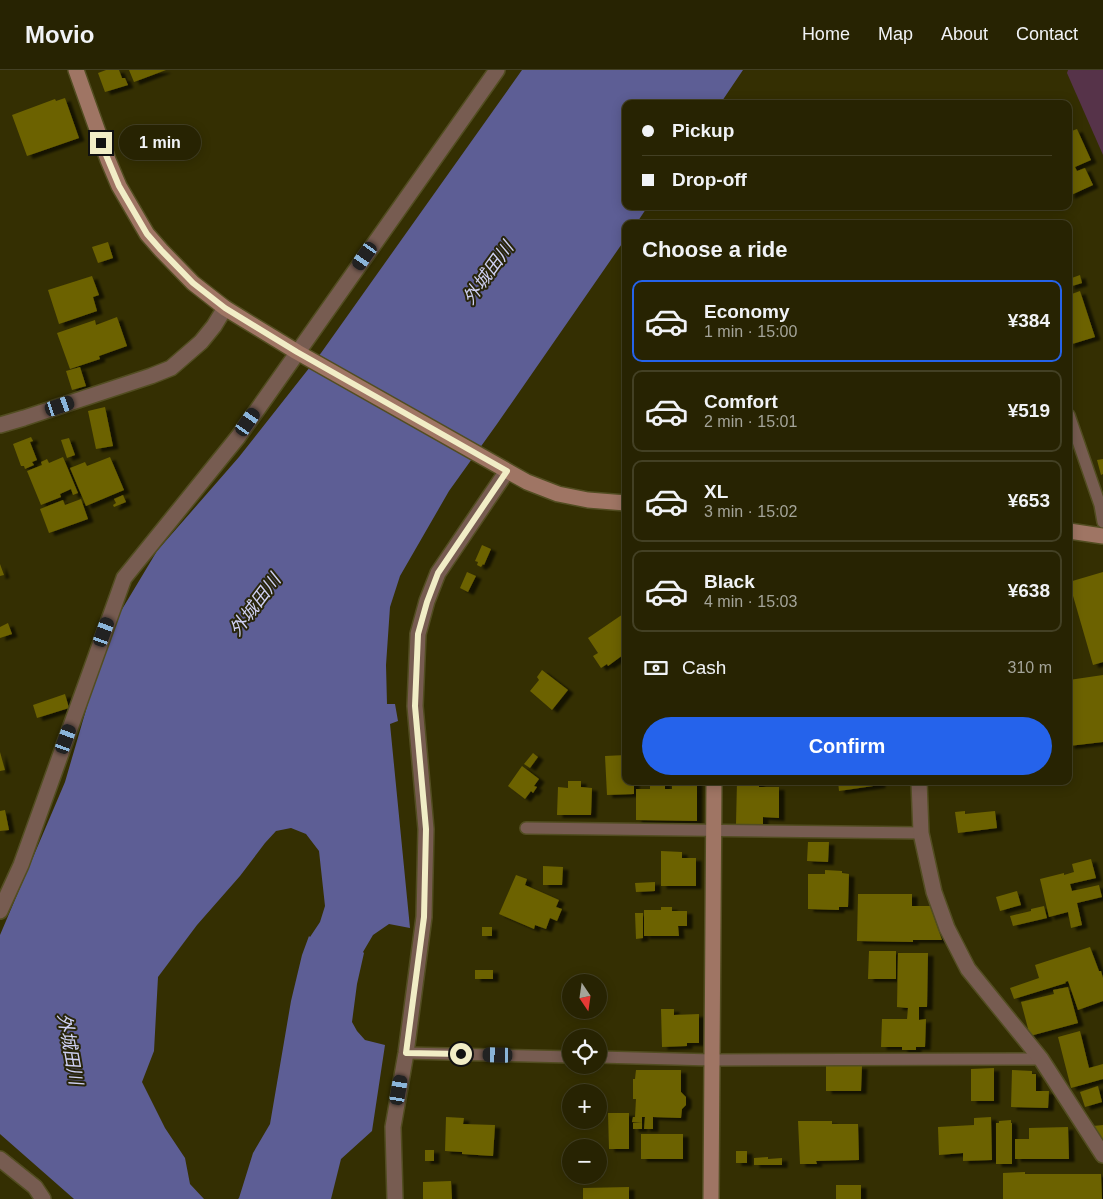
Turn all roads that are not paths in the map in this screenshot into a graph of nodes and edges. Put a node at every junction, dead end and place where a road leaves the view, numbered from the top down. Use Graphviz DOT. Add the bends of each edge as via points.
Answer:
graph roads {
  1 [pos="76,70"];
  2 [pos="498,70"];
  3 [pos="225,308"];
  4 [pos="302,354"];
  5 [pos="1072,424"];
  6 [pos="0,425"];
  7 [pos="503,469"];
  8 [pos="622,503"];
  9 [pos="1103,522"];
  10 [pos="1072,531"];
  11 [pos="1103,536"];
  12 [pos="714,785"];
  13 [pos="919,785"];
  14 [pos="526,828"];
  15 [pos="713,831"];
  16 [pos="920,833"];
  17 [pos="0,911"];
  18 [pos="406,1053"];
  19 [pos="562,1057"];
  20 [pos="607,1057"];
  21 [pos="1041,1059"];
  22 [pos="712,1060"];
  23 [pos="1103,1156"];
  24 [pos="0,1159"];
  25 [pos="43,1199"];
  26 [pos="395,1199"];
  27 [pos="711,1199"];
  1 -- 3 [label="street" via="119,186 147,234 193,283"];
  2 -- 4 [label="street"];
  3 -- 4 [label="street"];
  3 -- 6 [label="street" via="201,342 171,368"];
  4 -- 7 [label="street"];
  4 -- 17 [label="street" via="124,578 21,865"];
  5 -- 9 [label="lane"];
  7 -- 8 [label="street" via="558,494"];
  7 -- 18 [label="street" via="438,573 418,634 415,706 426,829 424,917"];
  10 -- 11 [label="street"];
  12 -- 15 [label="street"];
  13 -- 16 [label="street"];
  14 -- 15 [label="lane"];
  15 -- 16 [label="lane"];
  15 -- 22 [label="street"];
  16 -- 21 [label="street" via="934,892 947,928 968,969"];
  18 -- 19 [label="lane"];
  18 -- 26 [label="street" via="392,1127"];
  20 -- 22 [label="lane"];
  21 -- 22 [label="lane"];
  21 -- 23 [label="street"];
  22 -- 27 [label="street"];
  24 -- 25 [label="street" via="35,1187"];
}
